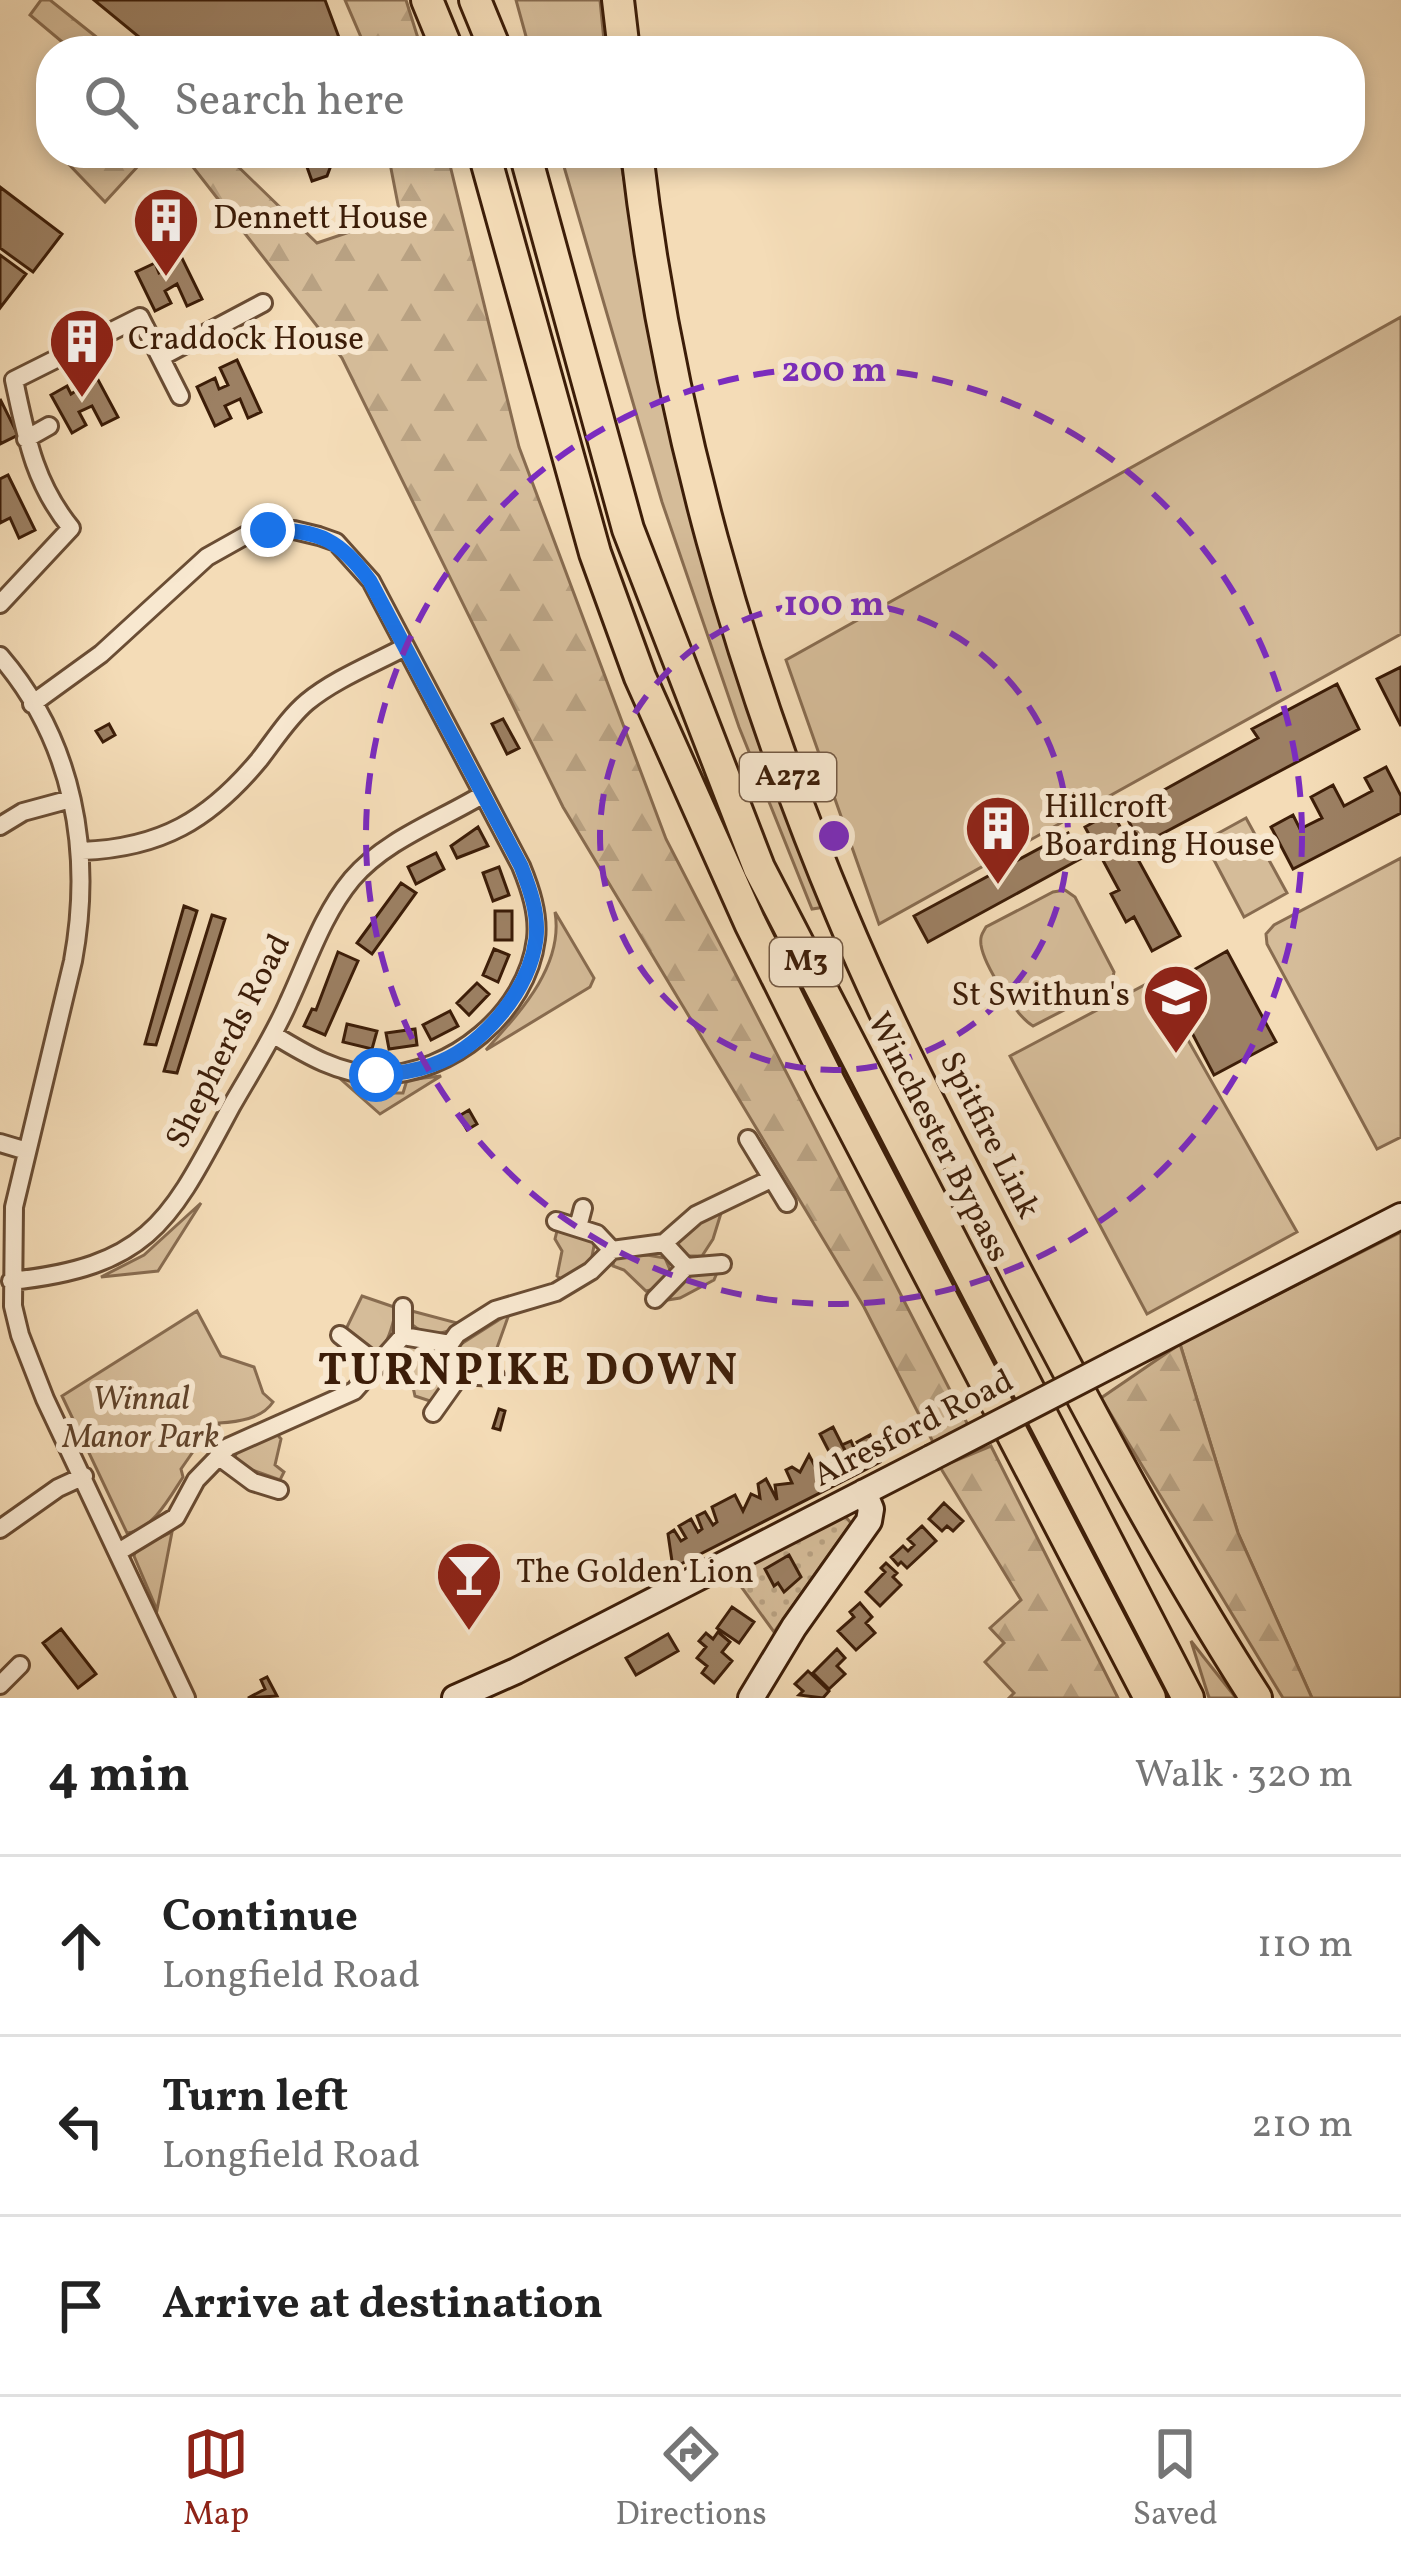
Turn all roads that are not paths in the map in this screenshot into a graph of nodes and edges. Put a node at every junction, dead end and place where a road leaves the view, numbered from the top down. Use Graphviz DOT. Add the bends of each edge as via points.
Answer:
graph roads {
  1 [pos="427,0"];
  2 [pos="439,0"];
  3 [pos="476,0"];
  4 [pos="488,0"];
  5 [pos="617,0"];
  6 [pos="444,36"];
  7 [pos="447,36"];
  8 [pos="492,36"];
  9 [pos="495,36"];
  10 [pos="622,36"];
  11 [pos="488,168"];
  12 [pos="529,168"];
  13 [pos="639,168"];
  14 [pos="263,303"];
  15 [pos="163,356"];
  16 [pos="180,396"];
  17 [pos="49,426"];
  18 [pos="26,439"];
  19 [pos="0,604"];
  20 [pos="405,647"];
  21 [pos="0,656"];
  22 [pos="32,704"];
  23 [pos="482,795"];
  24 [pos="71,800"];
  25 [pos="0,826"];
  26 [pos="82,851"];
  27 [pos="274,1035"];
  28 [pos="748,1139"];
  29 [pos="0,1143"];
  30 [pos="27,1151"];
  31 [pos="771,1178"];
  32 [pos="787,1203"];
  33 [pos="584,1208"];
  34 [pos="1401,1216"];
  35 [pos="556,1221"];
  36 [pos="578,1227"];
  37 [pos="664,1243"];
  38 [pos="612,1250"];
  39 [pos="722,1264"];
  40 [pos="686,1267"];
  41 [pos="11,1281"];
  42 [pos="655,1299"];
  43 [pos="403,1307"];
  44 [pos="340,1335"];
  45 [pos="403,1336"];
  46 [pos="450,1345"];
  47 [pos="376,1363"];
  48 [pos="460,1375"];
  49 [pos="496,1377"];
  50 [pos="433,1413"];
  51 [pos="218,1456"];
  52 [pos="84,1476"];
  53 [pos="253,1482"];
  54 [pos="279,1490"];
  55 [pos="864,1492"];
  56 [pos="255,1503"];
  57 [pos="0,1529"];
  58 [pos="120,1551"];
  59 [pos="20,1665"];
  60 [pos="2,1680"];
  61 [pos="187,1698"];
  62 [pos="455,1698"];
  63 [pos="751,1698"];
  64 [pos="1150,1698"];
  65 [pos="1188,1698"];
  66 [pos="1256,1698"];
  1 -- 6 [label="highway"];
  2 -- 7 [label="highway"];
  3 -- 8 [label="highway"];
  4 -- 9 [label="highway"];
  5 -- 10 [label="highway"];
  11 -- 64 [label="highway, Winchester Bypass / M3" via="595,554 640,677 770,963"];
  12 -- 65 [label="highway, Winchester Bypass / M3" via="628,530 759,868"];
  13 -- 66 [label="highway, Spitfire Link / A272" via="700,486 730,601 820,861 883,1006 1111,1455"];
  14 -- 15 [label="street"];
  15 -- 16 [label="street"];
  15 -- 18 [label="street" via="140,317 14,380"];
  17 -- 18 [label="street"];
  18 -- 19 [label="street" via="40,484 70,528"];
  20 -- 22 [label="street" via="370,581 336,542 268,530 207,557 115,643"];
  20 -- 23 [label="street"];
  20 -- 26 [label="street" via="303,706 203,816 143,843"];
  21 -- 22 [label="street"];
  22 -- 24 [label="street"];
  23 -- 27 [label="street, Shepherds Road" via="388,848 353,878"];
  23 -- 27 [label="street" via="521,866 536,915 524,977 492,1024 437,1064 376,1075 326,1063"];
  24 -- 25 [label="street"];
  24 -- 26 [label="street"];
  26 -- 30 [label="street" via="80,925"];
  27 -- 41 [label="street, Shepherds Road" via="188,1188 158,1225 87,1268"];
  28 -- 31 [label="street"];
  29 -- 30 [label="street"];
  30 -- 41 [label="street" via="14,1207"];
  31 -- 32 [label="street"];
  31 -- 37 [label="street" via="697,1215"];
  33 -- 36 [label="street"];
  34 -- 55 [label="main road, Alresford Road, bridge"];
  35 -- 36 [label="street"];
  36 -- 38 [label="street"];
  37 -- 38 [label="street"];
  37 -- 40 [label="street"];
  38 -- 46 [label="street" via="574,1282 495,1310"];
  39 -- 40 [label="street"];
  40 -- 42 [label="street"];
  41 -- 52 [label="street" via="20,1335"];
  43 -- 45 [label="street"];
  44 -- 47 [label="street"];
  45 -- 46 [label="street"];
  45 -- 47 [label="street"];
  46 -- 48 [label="street"];
  47 -- 51 [label="street" via="346,1396"];
  48 -- 49 [label="street"];
  48 -- 50 [label="street"];
  51 -- 53 [label="street"];
  51 -- 58 [label="street" via="176,1516"];
  52 -- 57 [label="street"];
  52 -- 58 [label="street"];
  53 -- 54 [label="street"];
  53 -- 56 [label="street"];
  55 -- 62 [label="main road, Alresford Road"];
  55 -- 63 [label="main road" via="869,1521"];
  58 -- 61 [label="street"];
  59 -- 60 [label="street"];
}
